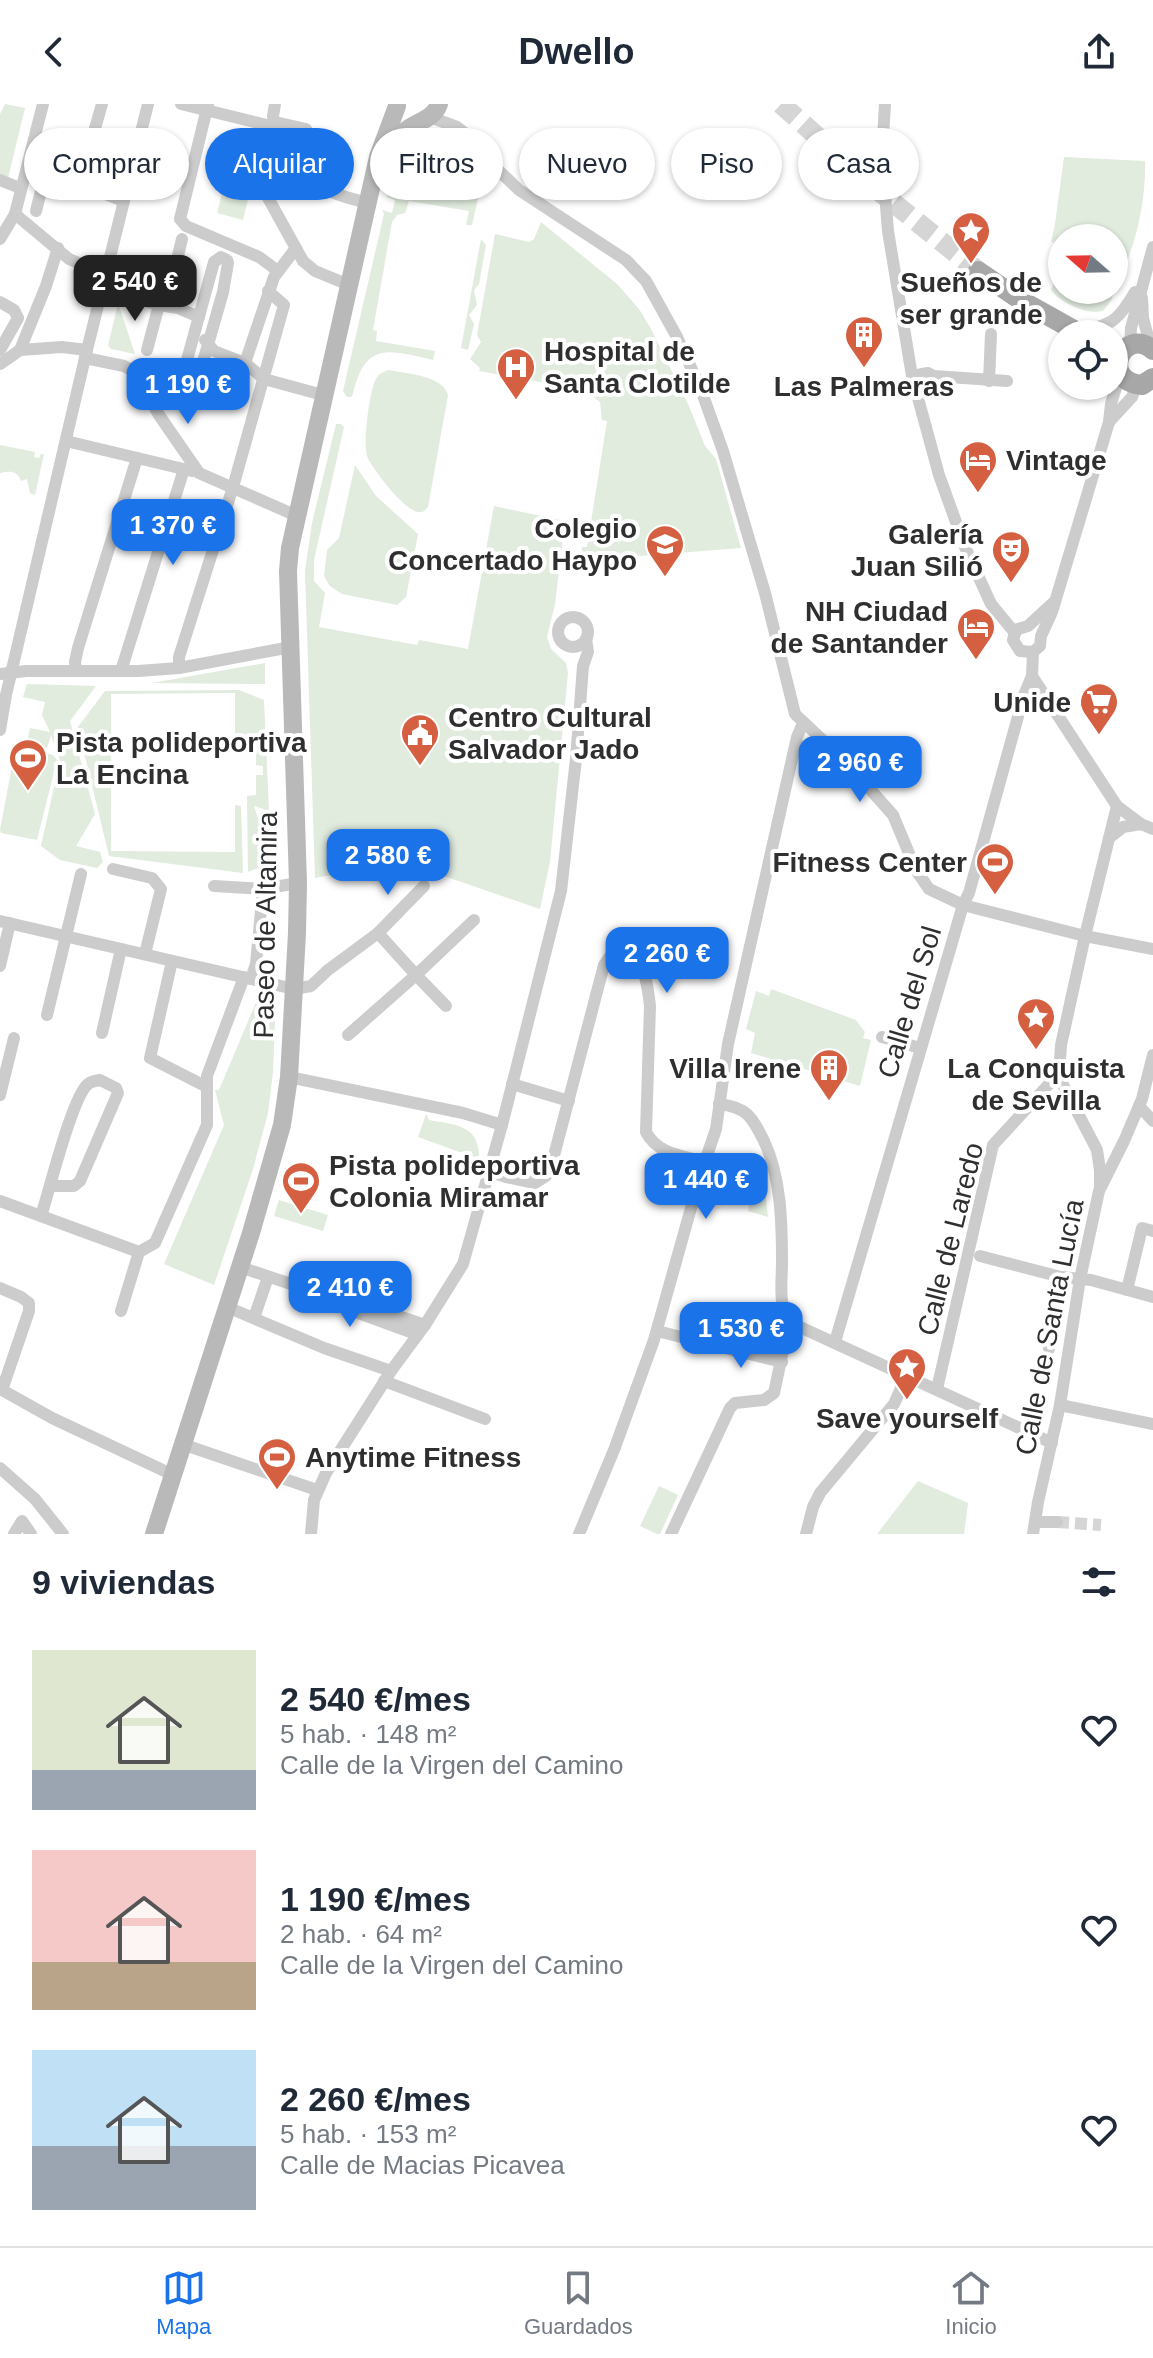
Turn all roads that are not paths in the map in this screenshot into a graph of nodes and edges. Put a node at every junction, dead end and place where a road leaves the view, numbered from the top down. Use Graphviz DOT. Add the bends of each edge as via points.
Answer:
graph roads {
  1 [pos="43,104"];
  2 [pos="102,104"];
  3 [pos="148,104"];
  4 [pos="181,104"];
  5 [pos="275,104"];
  6 [pos="885,104"];
  7 [pos="397,105"];
  8 [pos="207,108"];
  9 [pos="431,114"];
  10 [pos="275,124"];
  11 [pos="95,128"];
  12 [pos="389,128"];
  13 [pos="408,128"];
  14 [pos="0,180"];
  15 [pos="20,188"];
  16 [pos="370,193"];
  17 [pos="39,200"];
  18 [pos="123,201"];
  19 [pos="367,203"];
  20 [pos="36,211"];
  21 [pos="15,214"];
  22 [pos="0,239"];
  23 [pos="182,239"];
  24 [pos="1153,247"];
  25 [pos="58,248"];
  26 [pos="296,248"];
  27 [pos="278,271"];
  28 [pos="978,271"];
  29 [pos="106,272"];
  30 [pos="1143,278"];
  31 [pos="349,285"];
  32 [pos="103,288"];
  33 [pos="268,291"];
  34 [pos="0,302"];
  35 [pos="162,305"];
  36 [pos="1058,320"];
  37 [pos="1113,320"];
  38 [pos="197,323"];
  39 [pos="991,334"];
  40 [pos="208,344"];
  41 [pos="0,350"];
  42 [pos="20,350"];
  43 [pos="147,350"];
  44 [pos="86,354"];
  45 [pos="245,363"];
  46 [pos="0,364"];
  47 [pos="1134,364"];
  48 [pos="912,376"];
  49 [pos="264,379"];
  50 [pos="989,381"];
  51 [pos="1007,381"];
  52 [pos="323,395"];
  53 [pos="1109,422"];
  54 [pos="66,441"];
  55 [pos="137,458"];
  56 [pos="184,469"];
  57 [pos="199,473"];
  58 [pos="233,487"];
  59 [pos="297,516"];
  60 [pos="1055,601"];
  61 [pos="1028,626"];
  62 [pos="1015,633"];
  63 [pos="1041,636"];
  64 [pos="586,639"];
  65 [pos="291,647"];
  66 [pos="571,647"];
  67 [pos="1033,652"];
  68 [pos="583,666"];
  69 [pos="179,668"];
  70 [pos="76,671"];
  71 [pos="121,671"];
  72 [pos="6,674"];
  73 [pos="1032,676"];
  74 [pos="803,723"];
  75 [pos="0,730"];
  76 [pos="1117,806"];
  77 [pos="1147,827"];
  78 [pos="1109,838"];
  79 [pos="113,869"];
  80 [pos="81,874"];
  81 [pos="298,883"];
  82 [pos="214,886"];
  83 [pos="424,886"];
  84 [pos="263,889"];
  85 [pos="963,905"];
  86 [pos="474,920"];
  87 [pos="5,922"];
  88 [pos="378,933"];
  89 [pos="65,936"];
  90 [pos="1085,936"];
  91 [pos="121,949"];
  92 [pos="1153,949"];
  93 [pos="145,954"];
  94 [pos="172,961"];
  95 [pos="0,966"];
  96 [pos="416,975"];
  97 [pos="248,978"];
  98 [pos="294,989"];
  99 [pos="446,1006"];
  100 [pos="47,1015"];
  101 [pos="102,1033"];
  102 [pos="348,1035"];
  103 [pos="882,1037"];
  104 [pos="14,1038"];
  105 [pos="920,1048"];
  106 [pos="1153,1055"];
  107 [pos="289,1077"];
  108 [pos="1059,1077"];
  109 [pos="512,1084"];
  110 [pos="205,1086"];
  111 [pos="0,1095"];
  112 [pos="569,1101"];
  113 [pos="1145,1102"];
  114 [pos="719,1104"];
  115 [pos="1153,1121"];
  116 [pos="502,1125"];
  117 [pos="1124,1141"];
  118 [pos="1097,1150"];
  119 [pos="705,1162"];
  120 [pos="489,1171"];
  121 [pos="50,1186"];
  122 [pos="1099,1191"];
  123 [pos="0,1201"];
  124 [pos="41,1216"];
  125 [pos="1153,1231"];
  126 [pos="139,1252"];
  127 [pos="980,1256"];
  128 [pos="240,1267"];
  129 [pos="268,1277"];
  130 [pos="1061,1277"];
  131 [pos="1080,1279"];
  132 [pos="0,1288"];
  133 [pos="1127,1290"];
  134 [pos="1153,1297"];
  135 [pos="227,1307"];
  136 [pos="121,1311"];
  137 [pos="254,1318"];
  138 [pos="789,1322"];
  139 [pos="420,1330"];
  140 [pos="657,1331"];
  141 [pos="835,1342"];
  142 [pos="1049,1349"];
  143 [pos="782,1362"];
  144 [pos="907,1375"];
  145 [pos="387,1376"];
  146 [pos="937,1389"];
  147 [pos="1060,1405"];
  148 [pos="485,1419"];
  149 [pos="1153,1424"];
  150 [pos="1052,1443"];
  151 [pos="182,1444"];
  152 [pos="0,1468"];
  153 [pos="171,1474"];
  154 [pos="317,1490"];
  155 [pos="1057,1522"];
  156 [pos="1034,1528"];
  157 [pos="14,1534"];
  158 [pos="31,1534"];
  159 [pos="63,1534"];
  160 [pos="154,1534"];
  161 [pos="311,1534"];
  162 [pos="579,1534"];
  163 [pos="671,1534"];
  164 [pos="806,1534"];
  1 -- 15 [label="street"];
  2 -- 11 [label="street"];
  3 -- 18 [label="street"];
  4 -- 8 [label="street"];
  5 -- 10 [label="street"];
  6 -- 48 [label="street" via="882,156 888,231"];
  7 -- 9 [label="main road" via="407,118"];
  7 -- 12 [label="main road, Paseo de Altamira"];
  8 -- 10 [label="street"];
  8 -- 27 [label="street" via="180,219"];
  9 -- 13 [label="main road, Paseo de Altamira"];
  9 -- 74 [label="street" via="471,138 519,190 626,260 646,281 677,337 718,436 795,714"];
  10 -- 19 [label="street" via="306,129 325,187"];
  10 -- 26 [label="street" via="262,187"];
  14 -- 15 [label="street"];
  15 -- 21 [label="street"];
  16 -- 19 [label="main road, Paseo de Altamira"];
  17 -- 20 [label="street"];
  18 -- 29 [label="street"];
  19 -- 31 [label="main road, Paseo de Altamira"];
  21 -- 22 [label="street"];
  21 -- 25 [label="street"];
  23 -- 35 [label="street"];
  24 -- 30 [label="street"];
  25 -- 29 [label="street" via="69,259"];
  25 -- 42 [label="street"];
  26 -- 27 [label="street"];
  26 -- 31 [label="street" via="315,271"];
  27 -- 33 [label="street"];
  28 -- 36 [label="main road"];
  29 -- 32 [label="street"];
  30 -- 37 [label="street"];
  30 -- 47 [label="street" via="1143,318"];
  30 -- 47 [label="street" via="1131,328"];
  31 -- 52 [label="main road, Paseo de Altamira"];
  32 -- 35 [label="street"];
  32 -- 44 [label="street"];
  33 -- 45 [label="street"];
  33 -- 49 [label="street" via="284,305"];
  34 -- 41 [label="street" via="18,318"];
  35 -- 38 [label="street" via="185,310"];
  35 -- 43 [label="street"];
  38 -- 40 [label="street"];
  38 -- 40 [label="street" via="182,378 187,385 197,383"];
  38 -- 40 [label="street" via="214,262 224,258 228,270"];
  39 -- 50 [label="street"];
  40 -- 45 [label="street"];
  42 -- 44 [label="street" via="62,347"];
  42 -- 46 [label="street"];
  44 -- 54 [label="street"];
  44 -- 57 [label="street" via="135,372"];
  45 -- 49 [label="street"];
  47 -- 53 [label="street" via="1111,404"];
  47 -- 53 [label="street" via="1132,397"];
  48 -- 50 [label="street" via="928,373"];
  48 -- 62 [label="street" via="965,547 991,604"];
  49 -- 52 [label="street"];
  49 -- 58 [label="street"];
  50 -- 51 [label="street"];
  52 -- 59 [label="main road, Paseo de Altamira"];
  53 -- 60 [label="street"];
  54 -- 55 [label="street"];
  54 -- 72 [label="street"];
  55 -- 56 [label="street"];
  55 -- 70 [label="street" via="78,648"];
  56 -- 57 [label="street"];
  56 -- 71 [label="street"];
  57 -- 58 [label="street"];
  58 -- 59 [label="street"];
  58 -- 69 [label="street"];
  59 -- 65 [label="main road, Paseo de Altamira" via="288,571"];
  60 -- 61 [label="street"];
  60 -- 63 [label="street"];
  61 -- 62 [label="street"];
  61 -- 63 [label="street"];
  62 -- 67 [label="street" via="1020,651"];
  63 -- 67 [label="street"];
  64 -- 66 [label="street"];
  64 -- 66 [label="street" via="582,620 567,618 558,635"];
  64 -- 68 [label="street"];
  65 -- 69 [label="street"];
  65 -- 81 [label="main road, Paseo de Altamira"];
  66 -- 68 [label="street"];
  67 -- 73 [label="street, Calle del Sol"];
  68 -- 109 [label="street" via="561,891"];
  69 -- 71 [label="street"];
  70 -- 71 [label="street"];
  70 -- 72 [label="street"];
  72 -- 75 [label="street"];
  73 -- 76 [label="street"];
  73 -- 85 [label="street, Calle del Sol"];
  74 -- 85 [label="street" via="893,815 929,889"];
  74 -- 114 [label="street" via="728,1044"];
  76 -- 77 [label="street"];
  76 -- 78 [label="street"];
  77 -- 78 [label="street" via="1123,827"];
  78 -- 90 [label="street"];
  79 -- 93 [label="street" via="152,878 161,889"];
  80 -- 89 [label="street"];
  81 -- 84 [label="street"];
  81 -- 98 [label="main road, Paseo de Altamira"];
  82 -- 84 [label="street"];
  83 -- 88 [label="street"];
  84 -- 97 [label="street" via="256,964"];
  85 -- 90 [label="street"];
  85 -- 105 [label="street, Calle del Sol"];
  86 -- 96 [label="street"];
  87 -- 89 [label="street"];
  87 -- 95 [label="street"];
  88 -- 96 [label="street"];
  88 -- 98 [label="street" via="311,986"];
  89 -- 91 [label="street"];
  89 -- 100 [label="street"];
  90 -- 92 [label="street"];
  90 -- 108 [label="street"];
  91 -- 93 [label="street"];
  91 -- 101 [label="street"];
  93 -- 94 [label="street"];
  94 -- 97 [label="street"];
  94 -- 110 [label="street" via="150,1058"];
  96 -- 99 [label="street"];
  96 -- 102 [label="street"];
  97 -- 98 [label="street"];
  97 -- 110 [label="street"];
  98 -- 107 [label="main road, Paseo de Altamira"];
  103 -- 105 [label="street"];
  104 -- 111 [label="street"];
  105 -- 141 [label="street, Calle del Sol"];
  106 -- 113 [label="street, Calle de Santa Lucía"];
  107 -- 116 [label="street"];
  107 -- 128 [label="main road, Paseo de Altamira" via="279,1139"];
  108 -- 118 [label="street"];
  108 -- 146 [label="street, Calle de Laredo" via="993,1145"];
  109 -- 112 [label="street"];
  109 -- 116 [label="street"];
  110 -- 126 [label="street" via="207,1125 155,1243"];
  112 -- 119 [label="street" via="606,960 629,955 640,964 650,1006 646,1132 659,1147"];
  112 -- 120 [label="street" via="546,1176 535,1183"];
  113 -- 115 [label="street"];
  113 -- 117 [label="street, Calle de Santa Lucía"];
  114 -- 119 [label="street"];
  114 -- 138 [label="street" via="734,1106 753,1119 773,1163 781,1304"];
  116 -- 120 [label="street"];
  117 -- 118 [label="street"];
  117 -- 122 [label="street, Calle de Santa Lucía"];
  118 -- 122 [label="street"];
  119 -- 140 [label="street"];
  120 -- 139 [label="street" via="463,1264"];
  121 -- 121 [label="street" via="86,1085 100,1080 116,1088 80,1181"];
  121 -- 124 [label="street"];
  122 -- 131 [label="street, Calle de Santa Lucía"];
  123 -- 124 [label="street"];
  124 -- 126 [label="street"];
  125 -- 133 [label="street" via="1142,1228"];
  126 -- 136 [label="street"];
  127 -- 130 [label="street"];
  128 -- 129 [label="street"];
  128 -- 135 [label="main road, Paseo de Altamira"];
  129 -- 137 [label="street"];
  129 -- 139 [label="street" via="315,1288"];
  130 -- 131 [label="street"];
  130 -- 142 [label="street, Calle de Santa Lucía"];
  131 -- 133 [label="street"];
  131 -- 147 [label="street, Calle de Santa Lucía"];
  132 -- 153 [label="street" via="29,1303 2,1390"];
  133 -- 134 [label="street"];
  135 -- 137 [label="street"];
  135 -- 151 [label="main road, Paseo de Altamira"];
  137 -- 145 [label="street"];
  138 -- 141 [label="street"];
  138 -- 143 [label="street"];
  139 -- 145 [label="street"];
  140 -- 143 [label="street"];
  140 -- 162 [label="street"];
  141 -- 144 [label="street"];
  143 -- 163 [label="street" via="770,1397 730,1408"];
  144 -- 146 [label="street"];
  144 -- 164 [label="street" via="894,1404 820,1493"];
  145 -- 148 [label="street"];
  145 -- 154 [label="street"];
  146 -- 150 [label="street"];
  147 -- 149 [label="street"];
  147 -- 150 [label="street, Calle de Santa Lucía"];
  150 -- 156 [label="street, Calle de Santa Lucía"];
  151 -- 153 [label="main road, Paseo de Altamira"];
  151 -- 154 [label="street"];
  152 -- 159 [label="street"];
  153 -- 160 [label="main road, Paseo de Altamira"];
  154 -- 161 [label="street"];
  155 -- 156 [label="street, Calle de Santa Lucía"];
  157 -- 158 [label="street" via="22,1521"];
}
